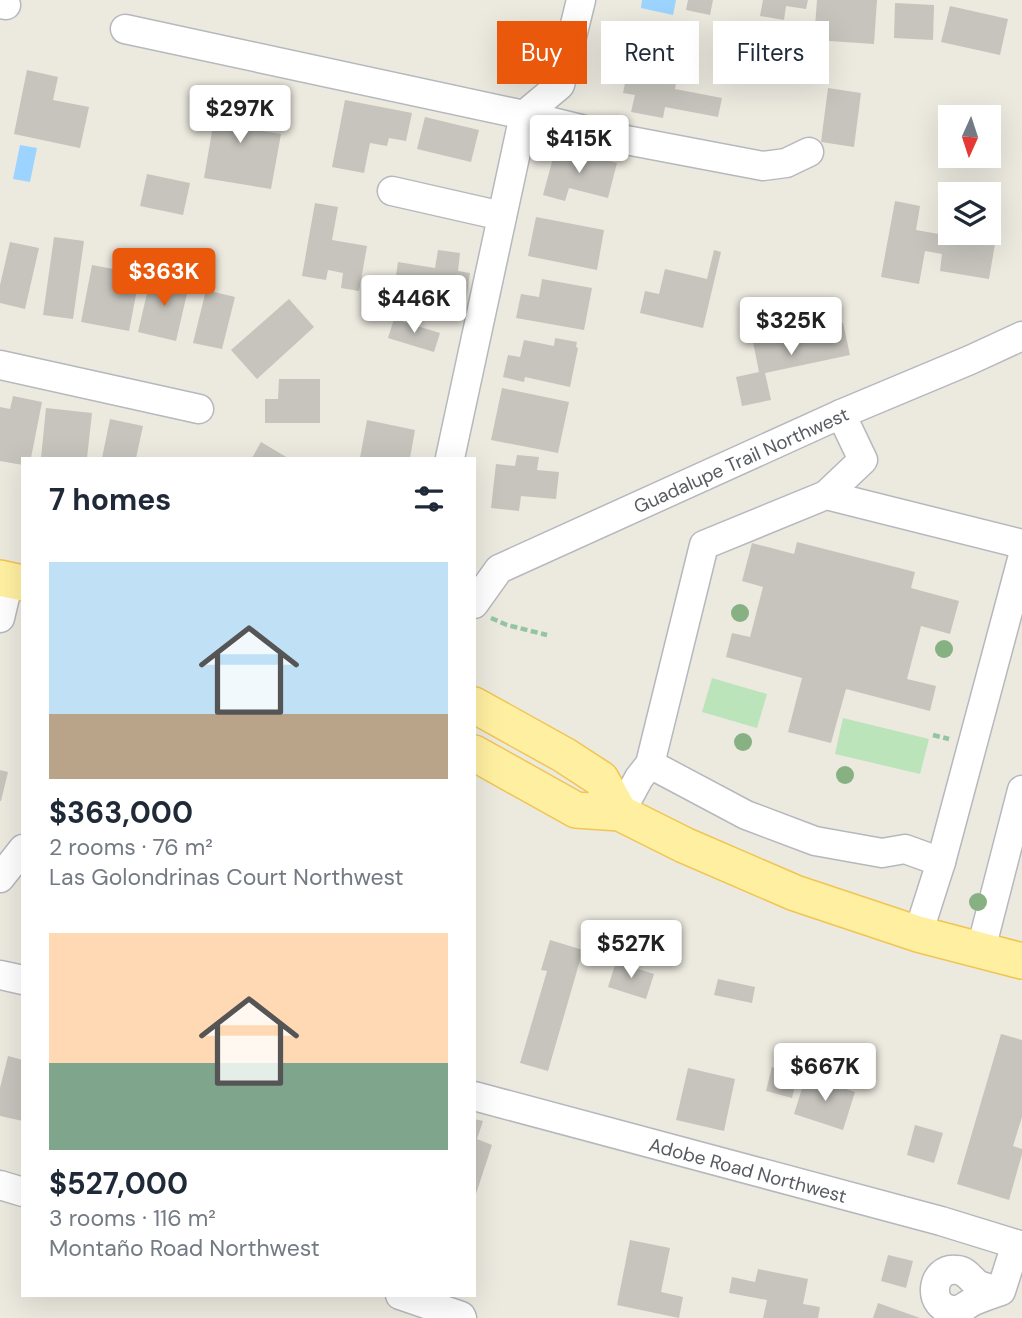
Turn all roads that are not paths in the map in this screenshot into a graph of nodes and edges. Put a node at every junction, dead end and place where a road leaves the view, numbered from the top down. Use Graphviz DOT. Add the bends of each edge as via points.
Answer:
graph roads {
  1 [pos="581,0"];
  2 [pos="125,29"];
  3 [pos="524,115"];
  4 [pos="809,152"];
  5 [pos="392,191"];
  6 [pos="502,216"];
  7 [pos="1022,336"];
  8 [pos="0,365"];
  9 [pos="199,409"];
  10 [pos="841,415"];
  11 [pos="450,457"];
  12 [pos="826,495"];
  13 [pos="1022,544"];
  14 [pos="1022,559"];
  15 [pos="11,580"];
  16 [pos="480,609"];
  17 [pos="0,618"];
  18 [pos="476,706"];
  19 [pos="476,754"];
  20 [pos="650,764"];
  21 [pos="1022,790"];
  22 [pos="620,813"];
  23 [pos="941,862"];
  24 [pos="918,934"];
  25 [pos="981,949"];
  26 [pos="1022,961"];
  27 [pos="0,975"];
  28 [pos="21,980"];
  29 [pos="476,1097"];
  30 [pos="0,1185"];
  31 [pos="21,1191"];
  32 [pos="1019,1245"];
  33 [pos="1000,1291"];
  34 [pos="406,1297"];
  35 [pos="462,1318"];
  1 -- 3 [label="street" via="560,85"];
  2 -- 3 [label="street"];
  3 -- 4 [label="street" via="763,166 786,163"];
  3 -- 6 [label="street"];
  5 -- 6 [label="street"];
  6 -- 11 [label="street"];
  7 -- 10 [label="street, Guadalupe Trail Northwest"];
  8 -- 9 [label="street"];
  10 -- 12 [label="street" via="863,460"];
  10 -- 16 [label="street, Guadalupe Trail Northwest" via="499,569"];
  12 -- 13 [label="street"];
  12 -- 20 [label="street" via="704,545"];
  14 -- 23 [label="street"];
  15 -- 17 [label="street"];
  18 -- 22 [label="main road" via="601,779"];
  19 -- 22 [label="main road" via="576,810"];
  20 -- 22 [label="street"];
  20 -- 23 [label="street" via="746,815 815,841 883,853 905,849"];
  21 -- 25 [label="street"];
  22 -- 24 [label="main road" via="795,894"];
  23 -- 24 [label="street"];
  24 -- 25 [label="main road"];
  25 -- 26 [label="main road"];
  27 -- 28 [label="street"];
  29 -- 32 [label="street, Adobe Road Northwest"];
  30 -- 31 [label="street"];
  32 -- 33 [label="street"];
  34 -- 35 [label="street"];
}
